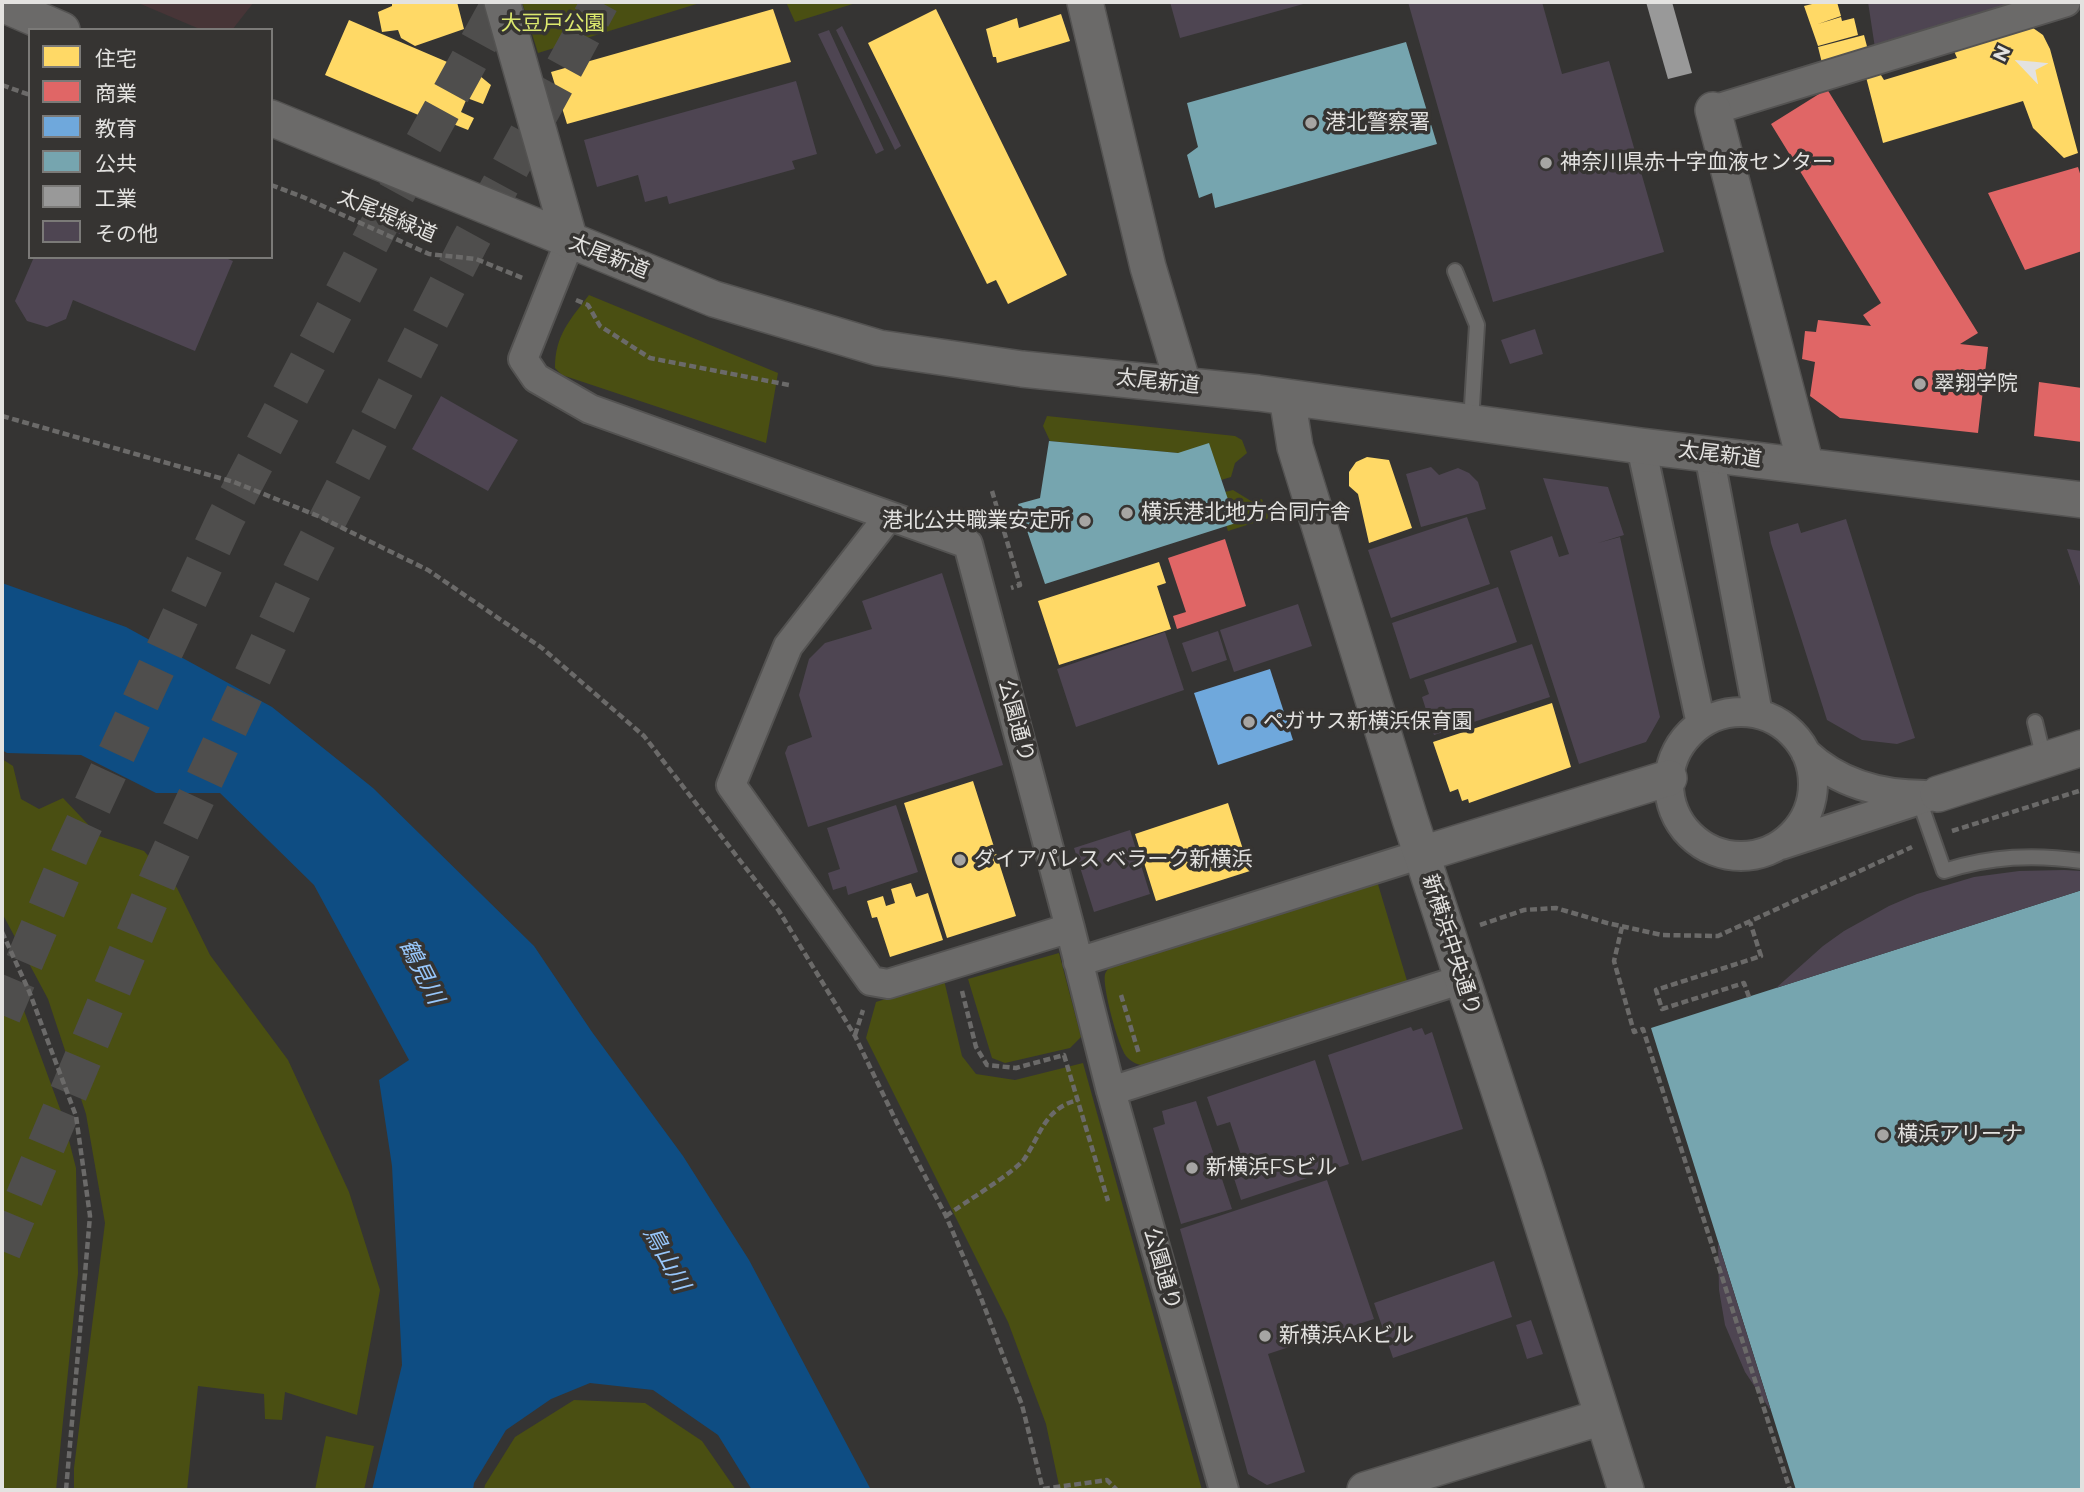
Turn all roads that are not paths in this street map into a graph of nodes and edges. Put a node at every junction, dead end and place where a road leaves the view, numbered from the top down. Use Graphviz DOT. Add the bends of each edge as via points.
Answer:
graph roads {
  1 [pos="502,2"];
  2 [pos="1085,2"];
  3 [pos="2066,2"];
  4 [pos="2,4"];
  5 [pos="57,28"];
  6 [pos="1713,110"];
  7 [pos="273,119"];
  8 [pos="570,242"];
  9 [pos="1455,271"];
  10 [pos="1183,384"];
  11 [pos="1287,397"];
  12 [pos="1471,422"];
  13 [pos="1641,446"];
  14 [pos="1709,454"];
  15 [pos="1806,466"];
  16 [pos="2082,500"];
  17 [pos="889,516"];
  18 [pos="1758,714"];
  19 [pos="2035,722"];
  20 [pos="1701,724"];
  21 [pos="2082,748"];
  22 [pos="1806,753"];
  23 [pos="2045,760"];
  24 [pos="1669,778"];
  25 [pos="1925,797"];
  26 [pos="1777,847"];
  27 [pos="1422,854"];
  28 [pos="2082,861"];
  29 [pos="1070,928"];
  30 [pos="1078,962"];
  31 [pos="1463,979"];
  32 [pos="1111,1091"];
  33 [pos="1602,1417"];
  34 [pos="1224,1490"];
  35 [pos="1365,1490"];
  36 [pos="1626,1490"];
  1 -- 8 [label="street"];
  2 -- 10 [label="street" via="1148,267"];
  3 -- 6 [label="street"];
  4 -- 5 [label="street"];
  6 -- 15 [label="street"];
  7 -- 8 [label="street, 太尾新道"];
  8 -- 10 [label="street, 太尾新道" via="714,299 880,348 1022,369"];
  8 -- 17 [label="street, 公園通り" via="523,359 536,378 590,409"];
  9 -- 12 [label="lane" via="1477,325"];
  10 -- 11 [label="street, 太尾新道"];
  11 -- 12 [label="street, 太尾新道"];
  11 -- 27 [label="street, 新横浜中央通り" via="1296,447"];
  12 -- 13 [label="street, 太尾新道"];
  13 -- 14 [label="street, 太尾新道"];
  13 -- 20 [label="street"];
  14 -- 15 [label="street, 太尾新道"];
  14 -- 18 [label="street"];
  15 -- 16 [label="street, 太尾新道"];
  17 -- 29 [label="street, 公園通り" via="968,544"];
  17 -- 29 [label="street" via="788,646 731,785 871,981 888,984"];
  18 -- 20 [label="street" via="1729,713"];
  18 -- 22 [label="street" via="1786,728"];
  19 -- 23 [label="lane"];
  20 -- 24 [label="street" via="1685,738"];
  21 -- 23 [label="street"];
  22 -- 25 [label="street" via="1843,779"];
  22 -- 26 [label="street" via="1812,774 1806,816"];
  23 -- 25 [label="street"];
  24 -- 26 [label="street" via="1671,802 1695,840 1714,852 1735,857"];
  24 -- 27 [label="street"];
  25 -- 26 [label="street"];
  25 -- 28 [label="lane" via="1944,871 2045,855"];
  27 -- 30 [label="street"];
  27 -- 31 [label="street, 新横浜中央通り"];
  29 -- 30 [label="street, 公園通り"];
  30 -- 32 [label="street, 公園通り"];
  31 -- 32 [label="street"];
  31 -- 33 [label="street, 新横浜中央通り"];
  32 -- 34 [label="street, 公園通り"];
  33 -- 35 [label="street"];
  33 -- 36 [label="street, 新横浜中央通り"];
}
